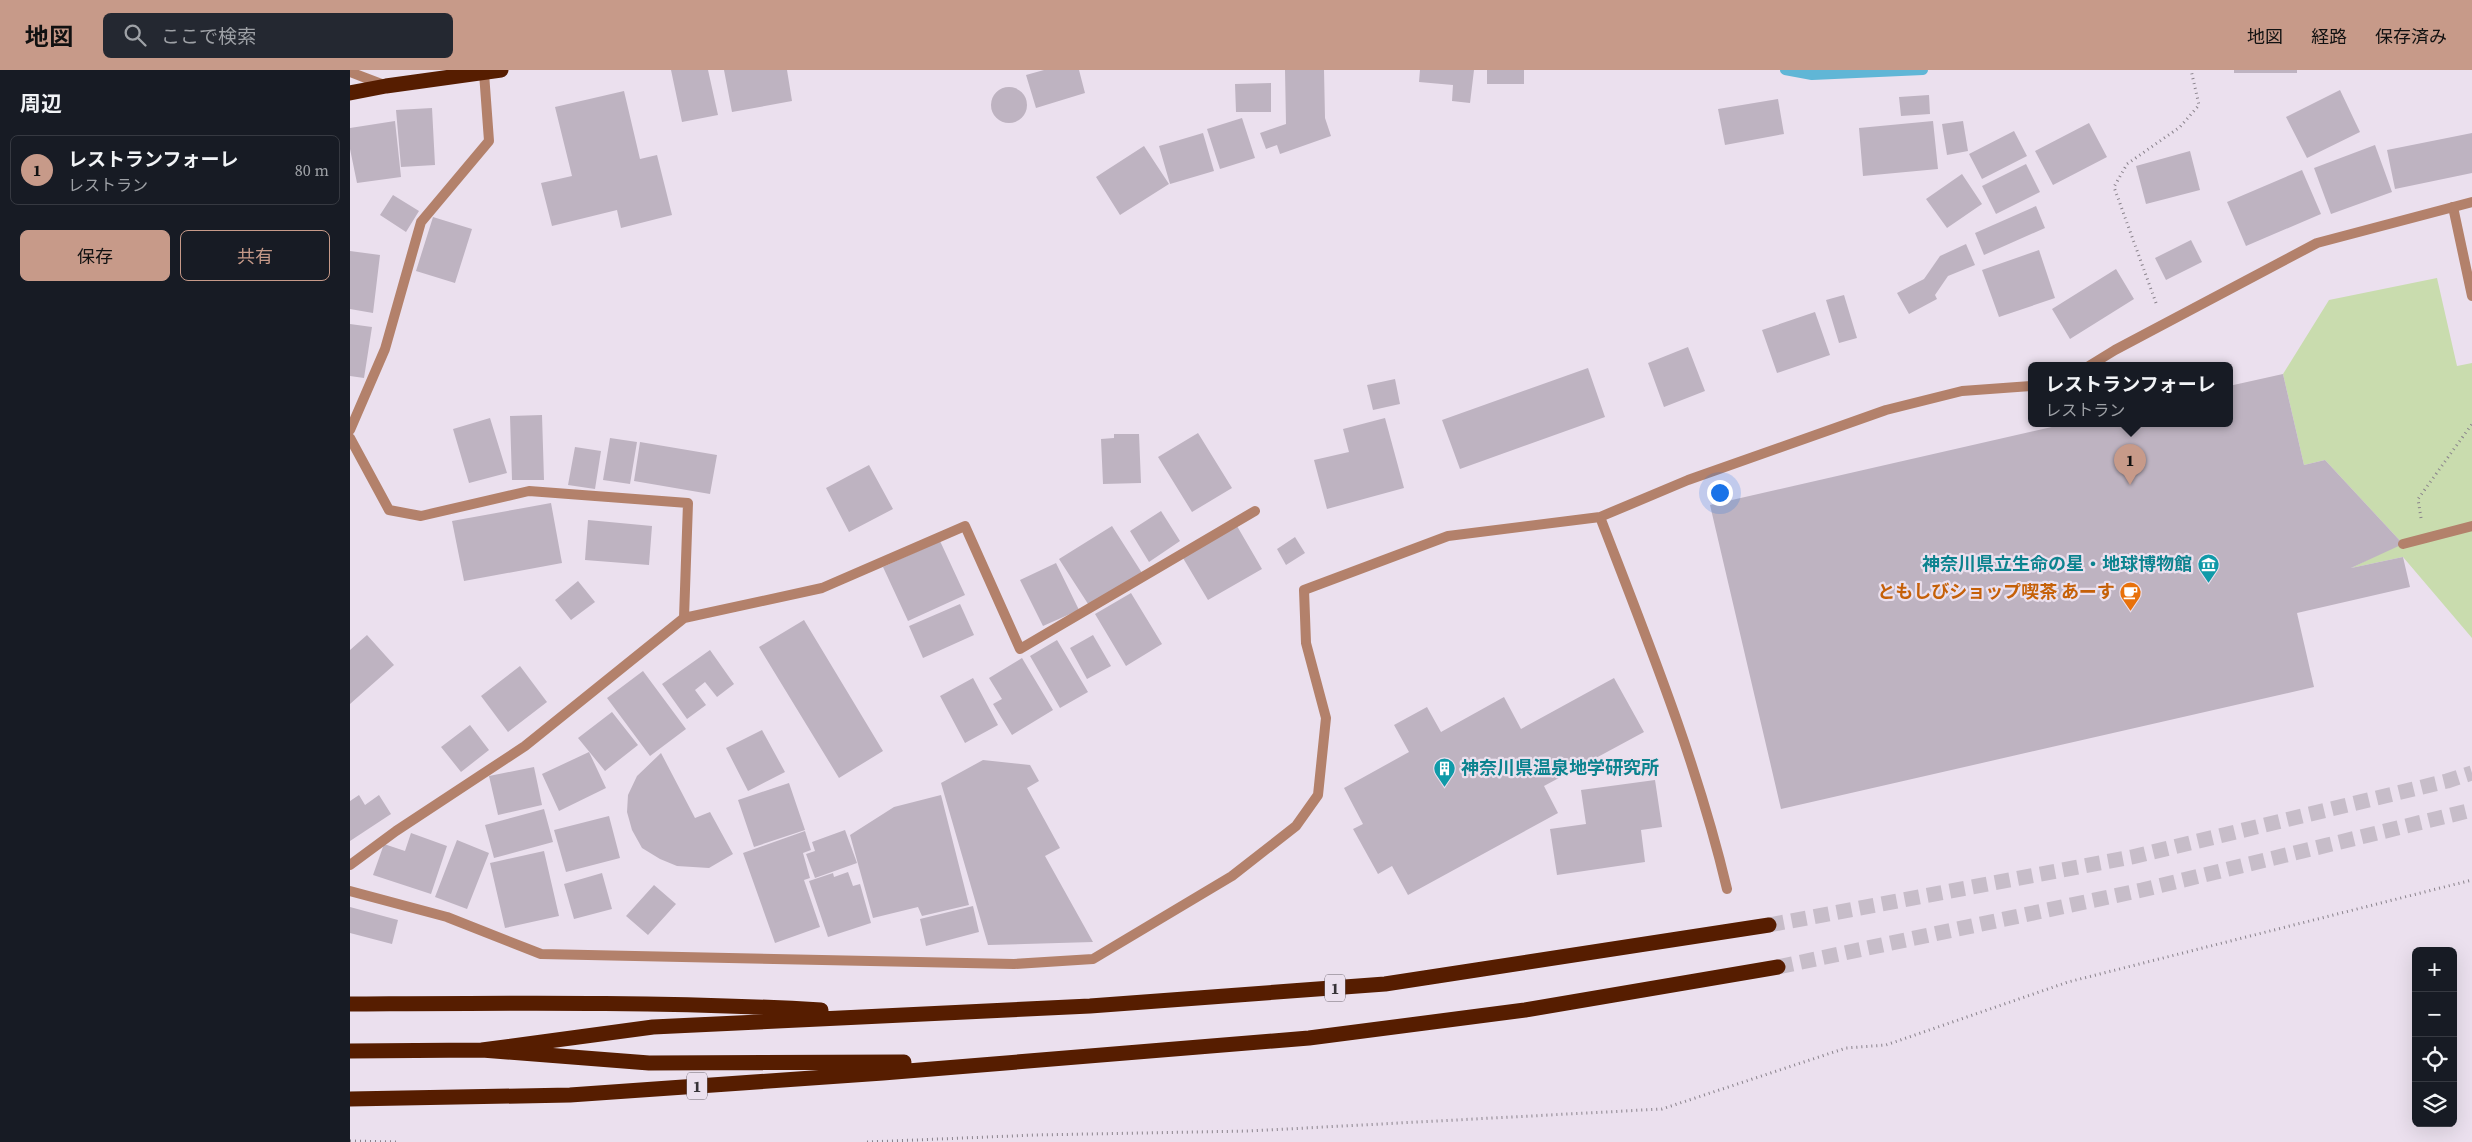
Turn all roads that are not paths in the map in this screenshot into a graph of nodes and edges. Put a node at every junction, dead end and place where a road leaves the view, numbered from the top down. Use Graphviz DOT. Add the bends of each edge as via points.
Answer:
graph roads {
  1 [pos="502,70"];
  2 [pos="350,72"];
  3 [pos="484,73"];
  4 [pos="386,86"];
  5 [pos="350,93"];
  6 [pos="2472,202"];
  7 [pos="2452,207"];
  8 [pos="2472,296"];
  9 [pos="2096,362"];
  10 [pos="2028,386"];
  11 [pos="350,430"];
  12 [pos="350,438"];
  13 [pos="1255,511"];
  14 [pos="1600,517"];
  15 [pos="2472,526"];
  16 [pos="2402,544"];
  17 [pos="684,618"];
  18 [pos="350,865"];
  19 [pos="1727,889"];
  20 [pos="350,891"];
  21 [pos="1769,925"];
  22 [pos="1778,967"];
  23 [pos="350,1004"];
  24 [pos="897,1014"];
  25 [pos="482,1050"];
  26 [pos="350,1051"];
  27 [pos="1043,1059"];
  28 [pos="350,1099"];
  1 -- 3 [label="highway"];
  2 -- 4 [label="street"];
  3 -- 4 [label="highway"];
  3 -- 11 [label="street" via="489,141 421,222 385,349"];
  4 -- 5 [label="highway"];
  6 -- 7 [label="street"];
  7 -- 8 [label="street"];
  7 -- 9 [label="street" via="2317,243"];
  10 -- 14 [label="street" via="1962,391 1886,410 1688,480"];
  12 -- 17 [label="street" via="388,510 421,516 529,491 688,503"];
  13 -- 17 [label="street" via="1020,649 966,526 822,588"];
  14 -- 19 [label="street" via="1658,666 1705,803"];
  14 -- 20 [label="street" via="1448,536 1304,590 1306,643 1326,718 1318,795 1296,826 1232,876 1093,959 1014,964 541,954 447,917"];
  15 -- 16 [label="street"];
  17 -- 18 [label="street" via="525,746"];
  21 -- 24 [label="highway, 1" via="1385,984 1090,1006"];
  22 -- 27 [label="highway, 1" via="1524,1010 1309,1038"];
  23 -- 24 [label="highway, 1" via="719,1004"];
  24 -- 25 [label="highway, 1" via="653,1028"];
  25 -- 26 [label="highway, 1"];
  25 -- 27 [label="highway, 1" via="649,1063 809,1064"];
  27 -- 28 [label="highway, 1" via="570,1095"];
}
